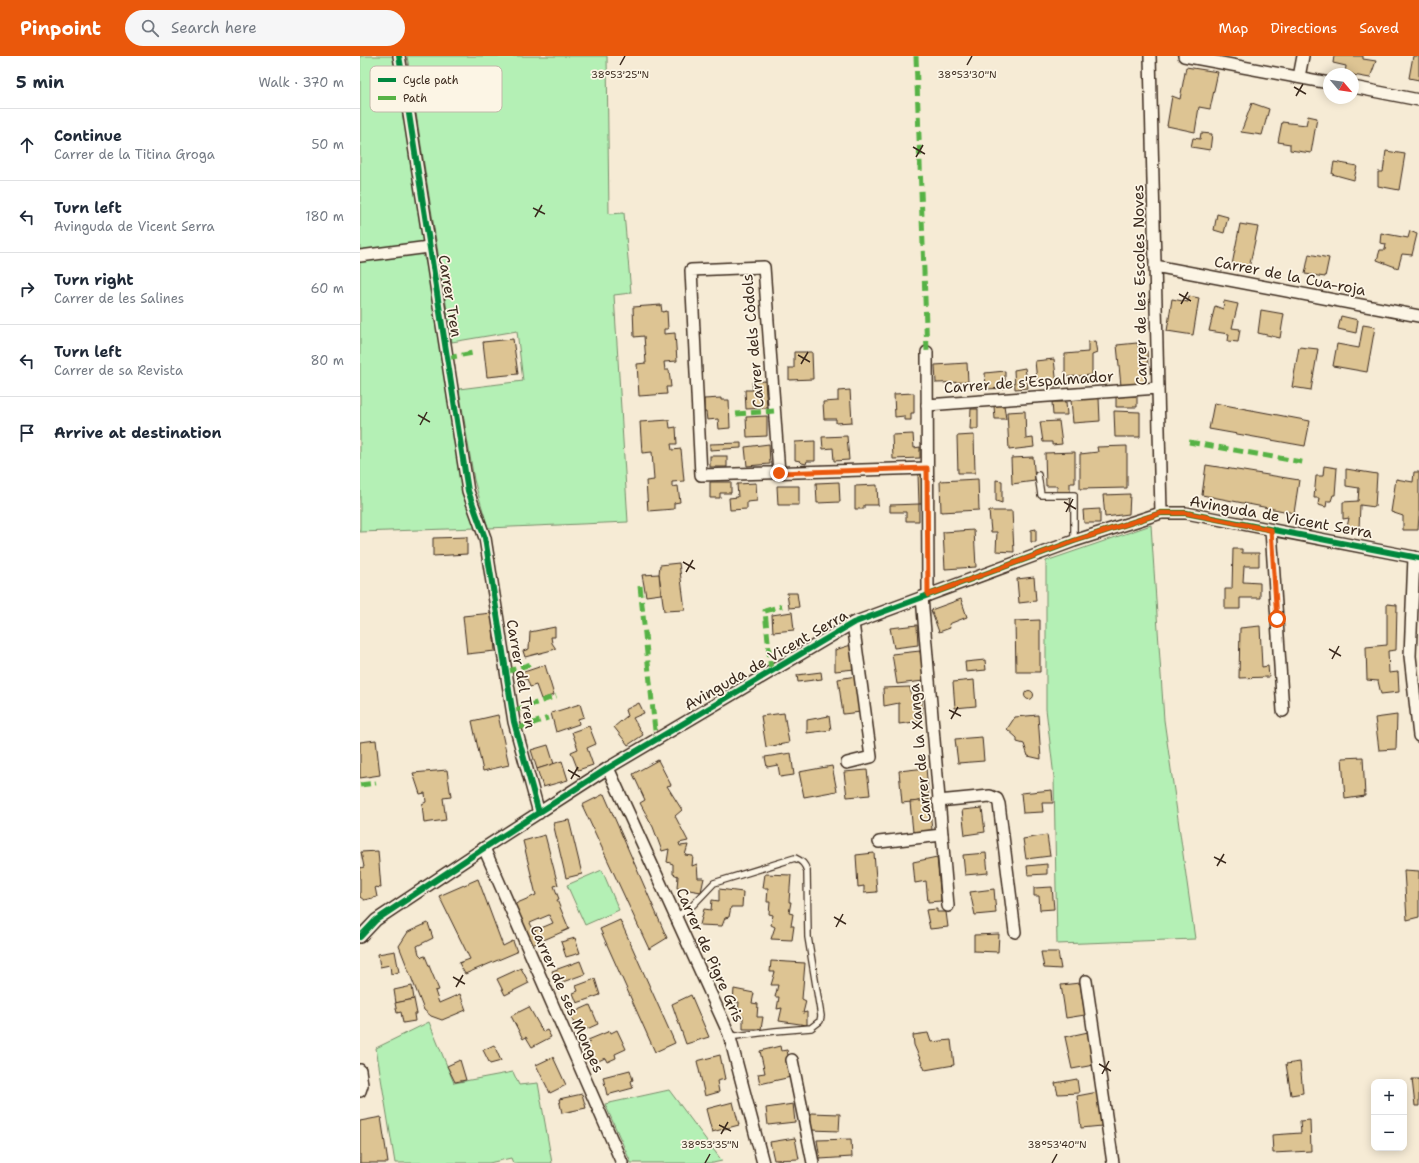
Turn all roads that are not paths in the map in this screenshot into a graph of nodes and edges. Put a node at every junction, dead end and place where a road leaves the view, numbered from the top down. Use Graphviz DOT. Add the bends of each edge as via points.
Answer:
graph roads {
  1 [pos="399,56"];
  2 [pos="1150,56"];
  3 [pos="1184,56"];
  4 [pos="1303,56"];
  5 [pos="401,66"];
  6 [pos="1299,77"];
  7 [pos="1323,82"];
  8 [pos="1359,88"];
  9 [pos="1419,100"];
  10 [pos="409,112"];
  11 [pos="429,247"];
  12 [pos="360,256"];
  13 [pos="1155,266"];
  14 [pos="1419,316"];
  15 [pos="927,352"];
  16 [pos="1158,388"];
  17 [pos="927,405"];
  18 [pos="927,468"];
  19 [pos="779,473"];
  20 [pos="1038,475"];
  21 [pos="1161,513"];
  22 [pos="1271,530"];
  23 [pos="485,538"];
  24 [pos="1074,541"];
  25 [pos="1417,557"];
  26 [pos="925,596"];
  27 [pos="853,623"];
  28 [pos="1283,711"];
  29 [pos="1419,736"];
  30 [pos="847,763"];
  31 [pos="608,768"];
  32 [pos="938,801"];
  33 [pos="539,812"];
  34 [pos="942,835"];
  35 [pos="879,842"];
  36 [pos="484,848"];
  37 [pos="948,906"];
  38 [pos="676,916"];
  39 [pos="1015,932"];
  40 [pos="360,937"];
  41 [pos="1086,981"];
  42 [pos="729,1034"];
  43 [pos="792,1060"];
  44 [pos="360,1070"];
  45 [pos="360,1090"];
  46 [pos="622,1163"];
  47 [pos="762,1163"];
  48 [pos="813,1163"];
  49 [pos="1113,1163"];
  1 -- 5 [label="street, Carrer Tren"];
  2 -- 13 [label="street, Carrer de les Escoles Noves"];
  3 -- 6 [label="street"];
  4 -- 6 [label="street"];
  6 -- 7 [label="street"];
  8 -- 9 [label="street"];
  10 -- 11 [label="street, Carrer Tren"];
  11 -- 12 [label="street"];
  11 -- 23 [label="street, Carrer Tren" via="468,491"];
  13 -- 14 [label="street, Carrer de la Cua-roja"];
  13 -- 16 [label="street, Carrer de les Escoles Noves"];
  15 -- 17 [label="street, Carrer de la Xanga"];
  16 -- 17 [label="street, Carrer de s'Espalmador"];
  16 -- 21 [label="street, Carrer de les Escoles Noves"];
  17 -- 18 [label="street, Carrer de la Xanga"];
  18 -- 19 [label="street"];
  18 -- 26 [label="street, Carrer de la Xanga"];
  19 -- 19 [label="street, Carrer dels Còdols" via="701,475 691,270 764,267"];
  20 -- 24 [label="lane" via="1041,495 1074,495"];
  21 -- 22 [label="street, Avinguda de Vicent Serra" via="1186,513"];
  21 -- 24 [label="street, Avinguda de Vicent Serra"];
  22 -- 25 [label="street, Avinguda de Vicent Serra"];
  22 -- 28 [label="street"];
  23 -- 33 [label="street, Carrer del Tren" via="514,722"];
  24 -- 26 [label="street, Avinguda de Vicent Serra"];
  25 -- 29 [label="street" via="1410,656"];
  26 -- 27 [label="street, Avinguda de Vicent Serra"];
  26 -- 32 [label="street, Carrer de la Xanga"];
  27 -- 30 [label="street" via="871,757"];
  27 -- 31 [label="street, Avinguda de Vicent Serra"];
  31 -- 33 [label="street, Avinguda de Vicent Serra"];
  31 -- 38 [label="street, Carrer de Pigre Gris"];
  32 -- 34 [label="street, Carrer de la Xanga"];
  32 -- 39 [label="street" via="990,796 997,799"];
  33 -- 36 [label="street, Avinguda de Vicent Serra"];
  34 -- 35 [label="street"];
  34 -- 37 [label="street, Carrer de la Xanga"];
  36 -- 40 [label="street, Avinguda de Vicent Serra" via="376,920"];
  36 -- 46 [label="street, Carrer de ses Monges"];
  38 -- 42 [label="street, Carrer de Pigre Gris"];
  38 -- 42 [label="lane" via="693,905 714,883 795,858 805,866 808,937 820,1021 812,1028 736,1036"];
  41 -- 49 [label="street"];
  42 -- 47 [label="street, Carrer de Pigre Gris"];
  43 -- 48 [label="street"];
  44 -- 45 [label="street"];
}
